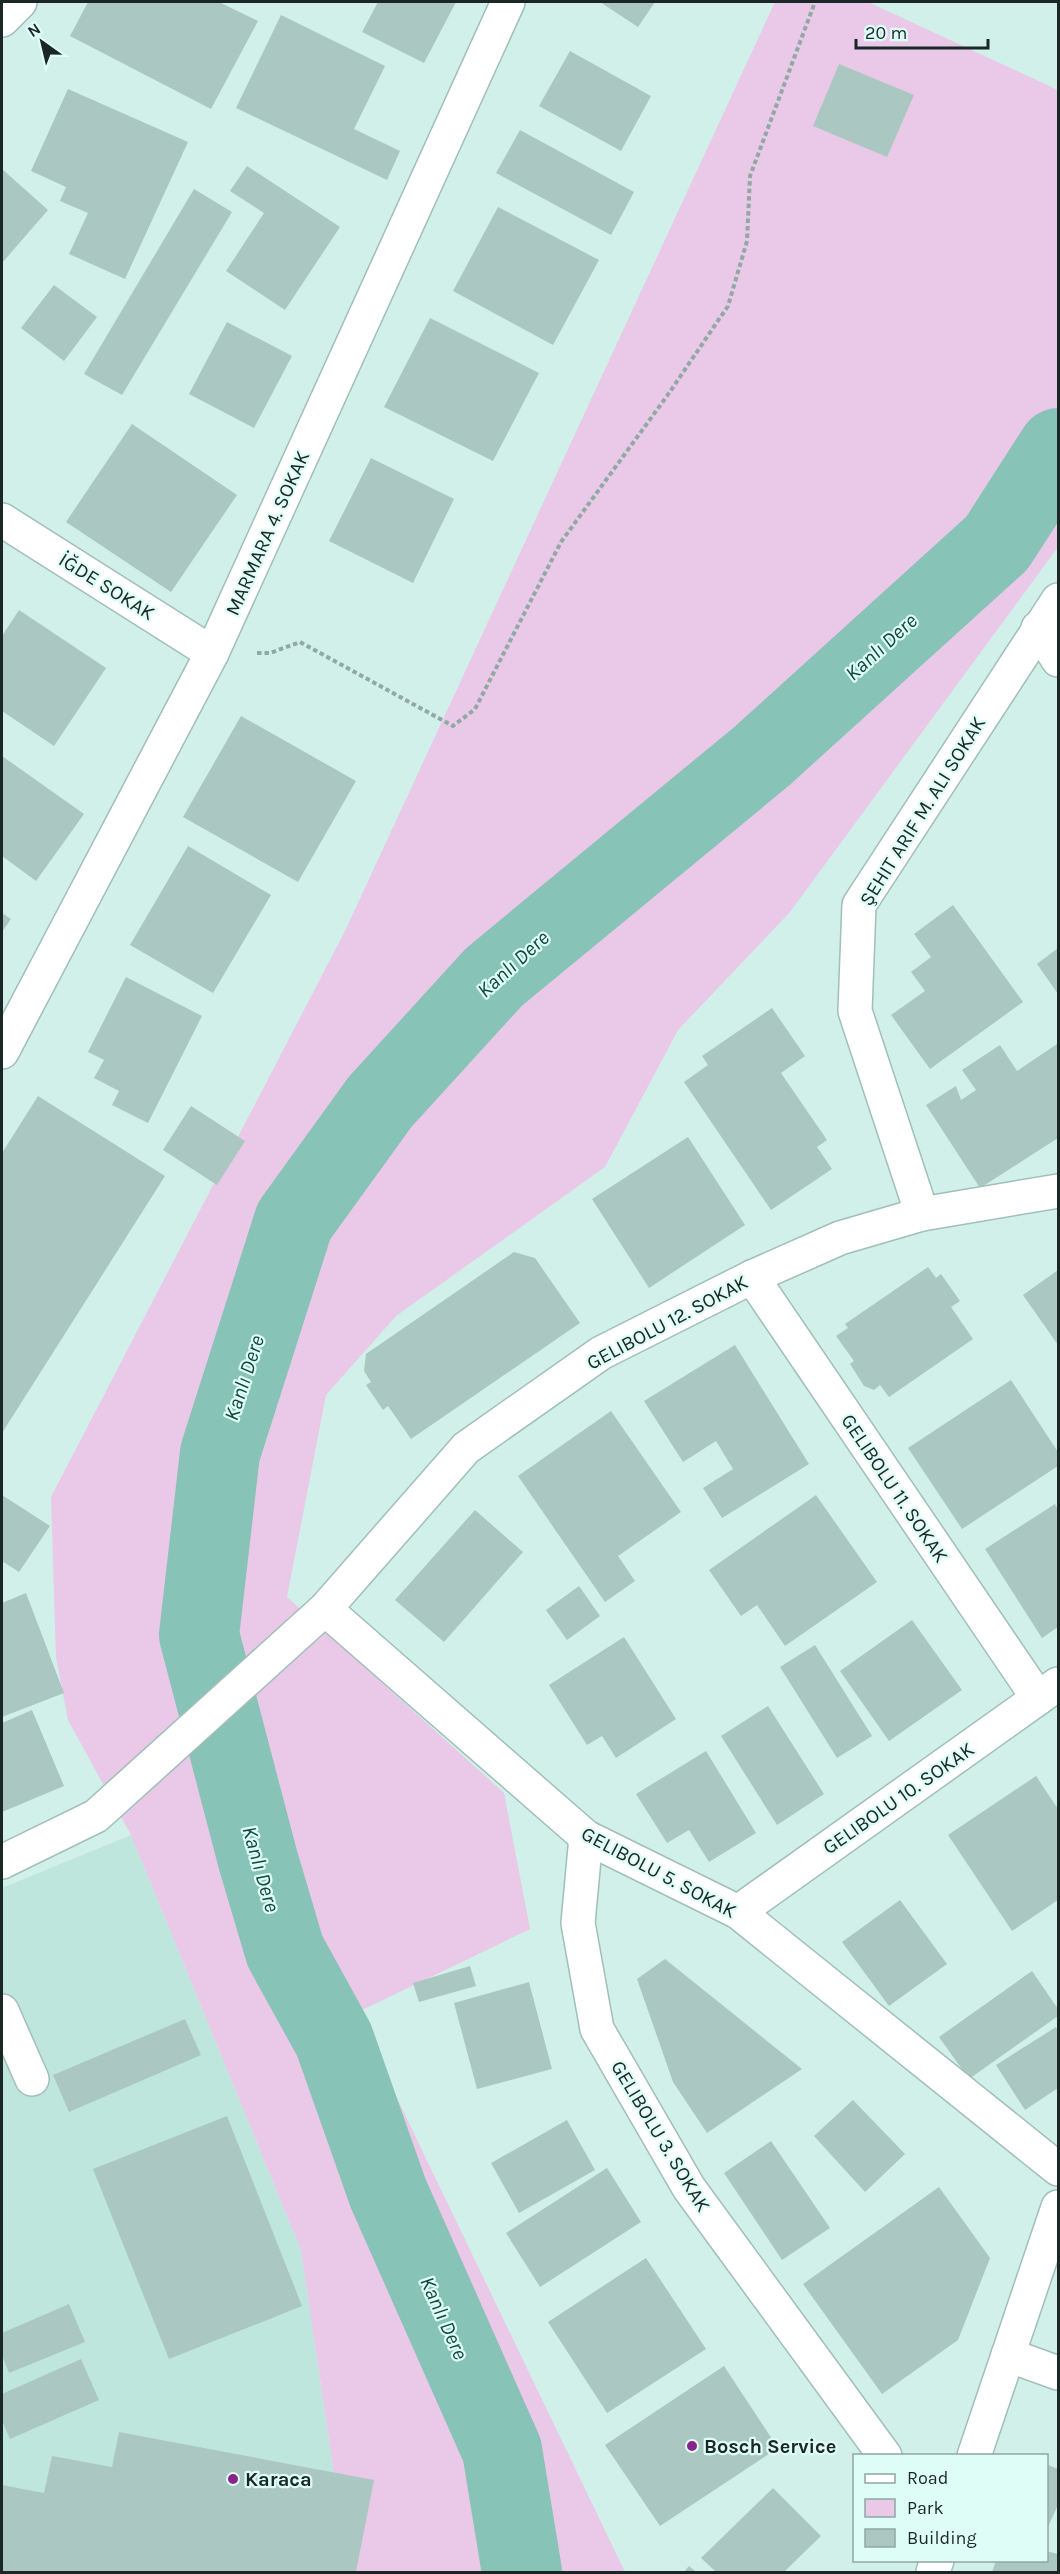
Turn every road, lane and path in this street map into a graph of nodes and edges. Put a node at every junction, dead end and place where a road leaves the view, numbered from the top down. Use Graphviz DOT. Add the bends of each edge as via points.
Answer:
graph roads {
  1 [pos="20,2"];
  2 [pos="508,2"];
  3 [pos="815,2"];
  4 [pos="2,20"];
  5 [pos="2,520"];
  6 [pos="1059,600"];
  7 [pos="1038,628"];
  8 [pos="212,653"];
  9 [pos="1059,660"];
  10 [pos="2,1052"];
  11 [pos="1059,1191"];
  12 [pos="922,1214"];
  13 [pos="752,1277"];
  14 [pos="325,1609"];
  15 [pos="1048,1691"];
  16 [pos="586,1837"];
  17 [pos="2,1862"];
  18 [pos="738,1912"];
  19 [pos="2,2011"];
  20 [pos="32,2079"];
  21 [pos="1059,2169"];
  22 [pos="1059,2207"];
  23 [pos="1008,2355"];
  24 [pos="1059,2373"];
  25 [pos="884,2454"];
  26 [pos="975,2454"];
  1 -- 4 [label="street"];
  2 -- 8 [label="street, MARMARA 4. SOKAK"];
  3 -- 8 [label="path" via="750,176 747,241 728,306 561,542 475,709 453,726 300,642 270,653"];
  5 -- 8 [label="street, İĞDE SOKAK"];
  6 -- 7 [label="street, ŞEHIT ARIF M. ALI SOKAK"];
  7 -- 9 [label="street"];
  7 -- 12 [label="street, ŞEHIT ARIF M. ALI SOKAK" via="859,905 855,1011"];
  8 -- 10 [label="street, MARMARA 4. SOKAK"];
  11 -- 12 [label="street, GELIBOLU 12. SOKAK"];
  12 -- 13 [label="street, GELIBOLU 12. SOKAK" via="840,1238"];
  13 -- 14 [label="street, GELIBOLU 12. SOKAK" via="602,1353 466,1448"];
  13 -- 15 [label="street, GELIBOLU 11. SOKAK"];
  14 -- 16 [label="street, GELIBOLU 5. SOKAK"];
  14 -- 17 [label="street, GELIBOLU 12. SOKAK" via="96,1816"];
  15 -- 18 [label="street, GELIBOLU 10. SOKAK"];
  16 -- 18 [label="street, GELIBOLU 5. SOKAK"];
  16 -- 25 [label="street, GELIBOLU 3. SOKAK" via="578,1923 597,2029 689,2188"];
  18 -- 21 [label="street, GELIBOLU 5. SOKAK"];
  19 -- 20 [label="street"];
  22 -- 23 [label="street"];
  23 -- 24 [label="street"];
  23 -- 26 [label="street"];
}
